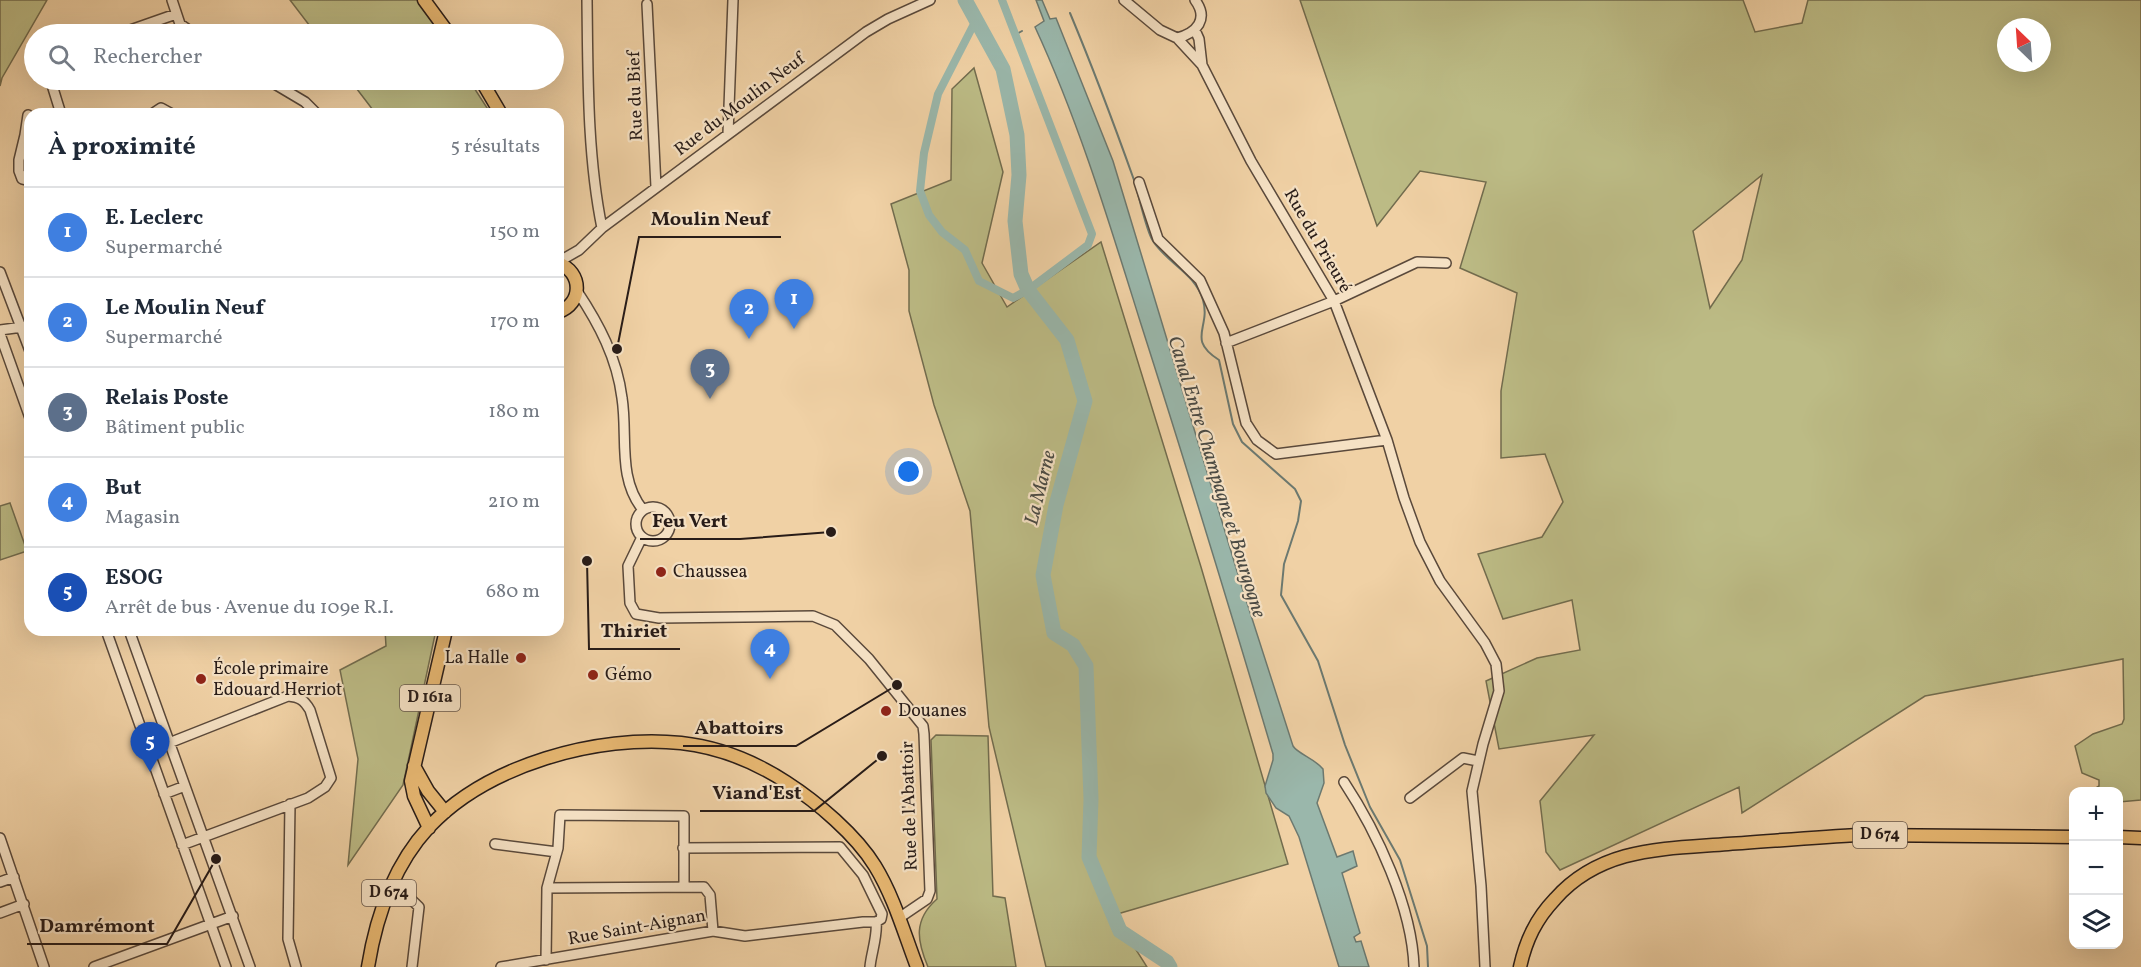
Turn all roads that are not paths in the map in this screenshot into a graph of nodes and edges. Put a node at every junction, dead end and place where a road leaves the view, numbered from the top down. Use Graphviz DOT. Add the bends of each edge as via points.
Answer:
graph roads {
  1 [pos="172,0"];
  2 [pos="424,0"];
  3 [pos="587,0"];
  4 [pos="733,0"];
  5 [pos="930,0"];
  6 [pos="1124,0"];
  7 [pos="1196,0"];
  8 [pos="647,4"];
  9 [pos="176,14"];
  10 [pos="148,24"];
  11 [pos="180,24"];
  12 [pos="442,24"];
  13 [pos="1195,30"];
  14 [pos="1177,38"];
  15 [pos="1202,65"];
  16 [pos="54,90"];
  17 [pos="285,90"];
  18 [pos="487,90"];
  19 [pos="59,108"];
  20 [pos="311,108"];
  21 [pos="497,108"];
  22 [pos="728,134"];
  23 [pos="24,139"];
  24 [pos="24,180"];
  25 [pos="1139,182"];
  26 [pos="656,188"];
  27 [pos="602,228"];
  28 [pos="579,250"];
  29 [pos="564,259"];
  30 [pos="1446,263"];
  31 [pos="564,266"];
  32 [pos="570,270"];
  33 [pos="0,272"];
  34 [pos="577,291"];
  35 [pos="1334,301"];
  36 [pos="564,308"];
  37 [pos="564,309"];
  38 [pos="590,311"];
  39 [pos="24,322"];
  40 [pos="24,326"];
  41 [pos="0,332"];
  42 [pos="1226,343"];
  43 [pos="24,401"];
  44 [pos="1387,440"];
  45 [pos="643,510"];
  46 [pos="642,537"];
  47 [pos="110,636"];
  48 [pos="131,636"];
  49 [pos="445,636"];
  50 [pos="169,743"];
  51 [pos="1478,761"];
  52 [pos="414,766"];
  53 [pos="1344,782"];
  54 [pos="185,786"];
  55 [pos="164,794"];
  56 [pos="1410,798"];
  57 [pos="290,804"];
  58 [pos="445,812"];
  59 [pos="429,828"];
  60 [pos="203,836"];
  61 [pos="2069,837"];
  62 [pos="2123,837"];
  63 [pos="0,838"];
  64 [pos="2141,838"];
  65 [pos="495,844"];
  66 [pos="182,845"];
  67 [pos="683,848"];
  68 [pos="557,852"];
  69 [pos="14,877"];
  70 [pos="0,882"];
  71 [pos="393,882"];
  72 [pos="684,887"];
  73 [pos="547,888"];
  74 [pos="24,904"];
  75 [pos="0,913"];
  76 [pos="233,916"];
  77 [pos="899,918"];
  78 [pos="876,922"];
  79 [pos="211,924"];
  80 [pos="713,931"];
  81 [pos="546,960"];
  82 [pos="44,967"];
  83 [pos="94,967"];
  84 [pos="226,967"];
  85 [pos="250,967"];
  86 [pos="296,967"];
  87 [pos="368,967"];
  88 [pos="412,967"];
  89 [pos="501,967"];
  90 [pos="870,967"];
  91 [pos="917,967"];
  92 [pos="1414,967"];
  93 [pos="1485,967"];
  94 [pos="1520,967"];
  1 -- 9 [label="street"];
  2 -- 12 [label="main road"];
  3 -- 27 [label="street" via="591,136"];
  4 -- 22 [label="street"];
  5 -- 22 [label="street, Rue du Moulin Neuf" via="866,32"];
  6 -- 14 [label="street, Rue du Prieuré" via="1160,30"];
  7 -- 13 [label="street, Rue du Prieuré" via="1202,14"];
  8 -- 26 [label="street, Rue du Bief"];
  9 -- 10 [label="street"];
  9 -- 11 [label="street"];
  13 -- 14 [label="street"];
  13 -- 15 [label="street, Rue du Prieuré"];
  14 -- 15 [label="street, Rue du Prieuré"];
  15 -- 35 [label="street, Rue du Prieuré" via="1251,161"];
  16 -- 19 [label="street"];
  17 -- 20 [label="street"];
  18 -- 21 [label="main road"];
  22 -- 26 [label="street, Rue du Moulin Neuf"];
  23 -- 24 [label="street" via="19,160"];
  25 -- 42 [label="street" via="1158,239 1200,280"];
  26 -- 27 [label="street, Rue du Moulin Neuf"];
  27 -- 28 [label="street, Rue du Moulin Neuf"];
  28 -- 29 [label="street, Rue du Moulin Neuf"];
  28 -- 32 [label="street, Rue du Moulin Neuf"];
  30 -- 35 [label="street" via="1417,262"];
  31 -- 32 [label="main road"];
  32 -- 34 [label="main road"];
  33 -- 39 [label="street"];
  34 -- 36 [label="main road"];
  34 -- 38 [label="street"];
  35 -- 42 [label="street"];
  35 -- 44 [label="street, Rue du Prieuré"];
  37 -- 38 [label="street"];
  38 -- 45 [label="street" via="618,375 625,470"];
  40 -- 41 [label="street"];
  41 -- 43 [label="street"];
  42 -- 44 [label="street" via="1246,423 1257,440 1276,454"];
  44 -- 51 [label="street, Rue du Prieuré" via="1425,552 1496,664 1499,691"];
  45 -- 46 [label="street" via="636,522"];
  45 -- 46 [label="street" via="660,508 671,525 660,540"];
  46 -- 77 [label="street, Rue de l'Abattoir" via="628,566 630,603 636,614 659,618 813,616 835,625 869,659 922,726 930,891 927,899"];
  47 -- 55 [label="street"];
  48 -- 50 [label="street"];
  49 -- 52 [label="main road, D 161a"];
  50 -- 54 [label="street"];
  50 -- 57 [label="street" via="288,696 298,697 310,710 331,778 308,798"];
  51 -- 56 [label="street" via="1463,758"];
  51 -- 93 [label="street, Rue du Prieuré" via="1472,790"];
  52 -- 58 [label="main road"];
  52 -- 59 [label="main road, D 161a" via="414,796"];
  53 -- 92 [label="street" via="1368,825 1404,908 1413,943"];
  54 -- 55 [label="street"];
  54 -- 60 [label="street"];
  55 -- 66 [label="street"];
  57 -- 60 [label="street"];
  57 -- 86 [label="street" via="288,939"];
  58 -- 59 [label="main road, D 674"];
  58 -- 77 [label="main road, D 674" via="490,782 566,753 642,741 704,747 767,770 827,814 874,864"];
  59 -- 71 [label="main road, D 674"];
  60 -- 66 [label="street"];
  60 -- 76 [label="street"];
  61 -- 94 [label="main road, D 674" via="1861,835 1630,854 1590,869 1562,891 1535,924"];
  62 -- 64 [label="main road"];
  63 -- 69 [label="street"];
  65 -- 68 [label="street"];
  66 -- 79 [label="street"];
  67 -- 68 [label="street" via="684,816 560,815"];
  67 -- 72 [label="street"];
  67 -- 78 [label="street" via="840,847 863,875 882,915"];
  68 -- 73 [label="street"];
  69 -- 70 [label="street"];
  69 -- 74 [label="street"];
  71 -- 87 [label="main road, D 674"];
  71 -- 88 [label="street" via="419,907"];
  72 -- 73 [label="street"];
  72 -- 80 [label="street" via="704,887 710,895"];
  73 -- 81 [label="street"];
  74 -- 75 [label="street"];
  74 -- 82 [label="street"];
  76 -- 79 [label="street"];
  76 -- 85 [label="street"];
  77 -- 91 [label="main road, D 674"];
  78 -- 80 [label="street, Rue Saint-Aignan" via="745,936"];
  78 -- 90 [label="street"];
  79 -- 83 [label="street"];
  79 -- 84 [label="street"];
  80 -- 81 [label="street, Rue Saint-Aignan"];
  81 -- 89 [label="street, Rue Saint-Aignan"];
}
